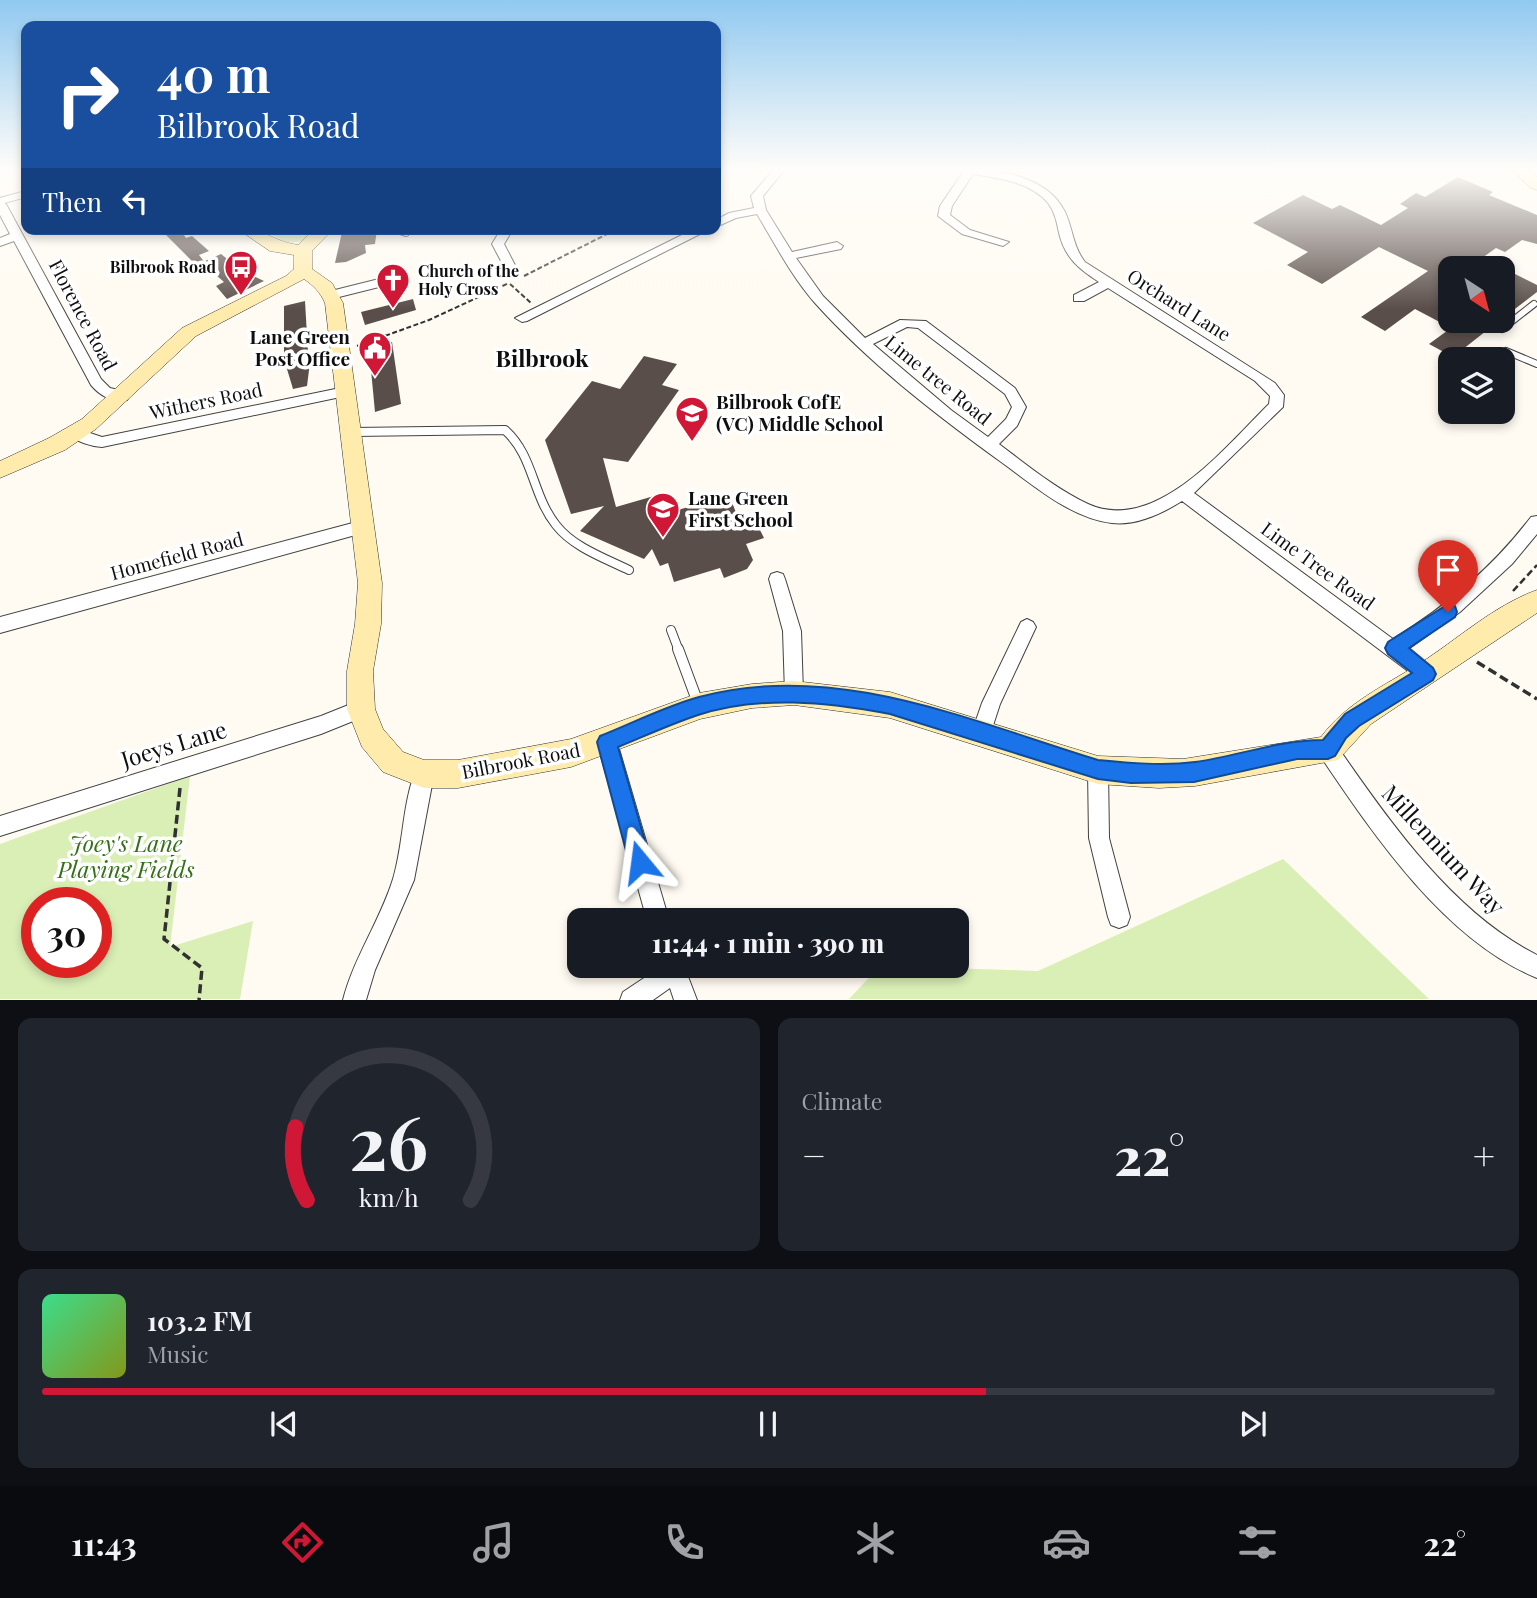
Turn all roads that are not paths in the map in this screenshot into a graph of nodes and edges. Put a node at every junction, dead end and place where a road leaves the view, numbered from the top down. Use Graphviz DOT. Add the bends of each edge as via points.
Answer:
graph roads {
  1 [pos="7,216"];
  2 [pos="764,216"];
  3 [pos="944,216"];
  4 [pos="1060,216"];
  5 [pos="17,235"];
  6 [pos="256,235"];
  7 [pos="317,235"];
  8 [pos="503,235"];
  9 [pos="692,235"];
  10 [pos="0,242"];
  11 [pos="1003,242"];
  12 [pos="837,246"];
  13 [pos="790,256"];
  14 [pos="303,261"];
  15 [pos="516,274"];
  16 [pos="403,277"];
  17 [pos="1107,283"];
  18 [pos="331,295"];
  19 [pos="1079,298"];
  20 [pos="1536,303"];
  21 [pos="522,318"];
  22 [pos="1516,318"];
  23 [pos="863,344"];
  24 [pos="1515,356"];
  25 [pos="1537,364"];
  26 [pos="345,392"];
  27 [pos="122,396"];
  28 [pos="75,433"];
  29 [pos="350,433"];
  30 [pos="988,446"];
  31 [pos="0,470"];
  32 [pos="1183,493"];
  33 [pos="1537,522"];
  34 [pos="364,526"];
  35 [pos="629,570"];
  36 [pos="776,579"];
  37 [pos="1537,601"];
  38 [pos="0,625"];
  39 [pos="1027,627"];
  40 [pos="671,630"];
  41 [pos="1395,648"];
  42 [pos="1426,674"];
  43 [pos="794,693"];
  44 [pos="699,706"];
  45 [pos="361,709"];
  46 [pos="981,735"];
  47 [pos="607,742"];
  48 [pos="1328,750"];
  49 [pos="1098,770"];
  50 [pos="424,774"];
  51 [pos="0,826"];
  52 [pos="655,908"];
  53 [pos="1119,917"];
  54 [pos="1537,967"];
  55 [pos="661,978"];
  56 [pos="678,978"];
  57 [pos="354,999"];
  58 [pos="631,999"];
  59 [pos="686,999"];
  1 -- 5 [label="street, Florence Road"];
  2 -- 13 [label="street, Lime tree Road"];
  3 -- 11 [label="street" via="966,232"];
  4 -- 17 [label="street, Orchard Lane" via="1074,257"];
  5 -- 10 [label="street"];
  5 -- 27 [label="street, Florence Road" via="96,382 105,392"];
  6 -- 14 [label="street"];
  7 -- 14 [label="street" via="310,240"];
  8 -- 15 [label="street" via="498,244"];
  9 -- 21 [label="street"];
  12 -- 13 [label="street"];
  13 -- 23 [label="street, Lime tree Road" via="818,299"];
  14 -- 18 [label="street"];
  14 -- 27 [label="street" via="292,280 189,332"];
  16 -- 18 [label="street"];
  17 -- 19 [label="street"];
  17 -- 32 [label="street, Orchard Lane" via="1260,378 1277,395 1274,408"];
  18 -- 26 [label="street, Bilbrook Road"];
  20 -- 22 [label="lane"];
  23 -- 30 [label="street, Lime tree Road"];
  23 -- 30 [label="street" via="905,323 921,324 1010,391 1019,407 1012,422"];
  24 -- 25 [label="lane"];
  26 -- 28 [label="street, Withers Road" via="103,442"];
  26 -- 29 [label="street, Bilbrook Road"];
  27 -- 28 [label="street"];
  28 -- 31 [label="street"];
  29 -- 34 [label="street, Bilbrook Road"];
  29 -- 35 [label="lane" via="505,430 523,447 555,524"];
  30 -- 32 [label="street, Lime tree Road" via="1098,514 1143,514"];
  32 -- 41 [label="street, Lime Tree Road"];
  33 -- 41 [label="street" via="1478,588"];
  34 -- 38 [label="street, Homefield Road"];
  34 -- 45 [label="street, Bilbrook Road" via="371,597 360,671"];
  36 -- 43 [label="street" via="792,631"];
  37 -- 42 [label="street" via="1496,622"];
  39 -- 46 [label="street"];
  40 -- 44 [label="lane"];
  41 -- 42 [label="street, Lime Tree Road"];
  42 -- 48 [label="street" via="1352,720"];
  43 -- 44 [label="street, Bilbrook Road"];
  43 -- 46 [label="street, Bilbrook Road" via="890,705"];
  44 -- 47 [label="street, Bilbrook Road"];
  45 -- 50 [label="street, Bilbrook Road" via="383,752 407,769"];
  45 -- 51 [label="street, Joeys Lane"];
  46 -- 49 [label="street, Bilbrook Road"];
  47 -- 50 [label="street, Bilbrook Road" via="496,768"];
  47 -- 52 [label="street"];
  48 -- 49 [label="street, Bilbrook Road" via="1297,750 1194,772"];
  48 -- 54 [label="street, Millennium Way" via="1390,837 1455,907 1495,943"];
  49 -- 53 [label="street" via="1099,838"];
  50 -- 57 [label="street" via="405,876 362,970"];
  55 -- 58 [label="street"];
  56 -- 59 [label="street"];
}
